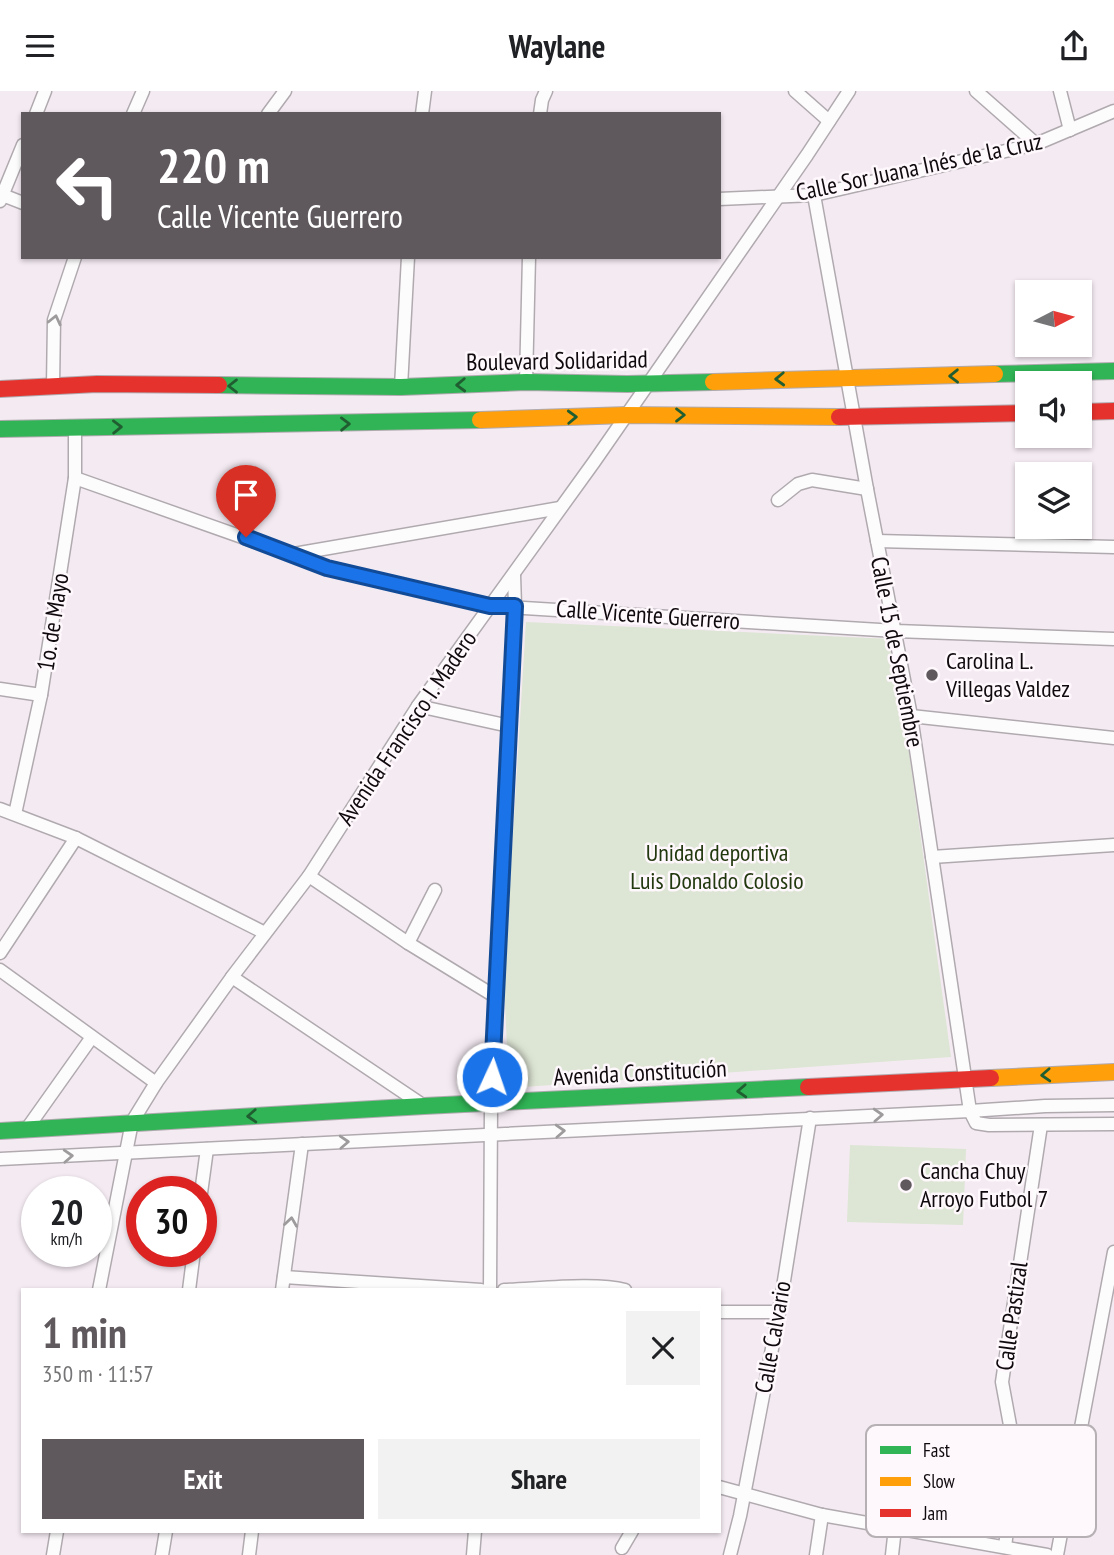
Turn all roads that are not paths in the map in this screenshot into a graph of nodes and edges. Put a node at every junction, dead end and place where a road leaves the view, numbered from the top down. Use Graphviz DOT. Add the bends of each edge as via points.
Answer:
graph roads {
  1 [pos="45,91"];
  2 [pos="143,91"];
  3 [pos="285,91"];
  4 [pos="425,91"];
  5 [pos="546,91"];
  6 [pos="795,91"];
  7 [pos="849,91"];
  8 [pos="976,91"];
  9 [pos="1060,91"];
  10 [pos="1114,111"];
  11 [pos="37,112"];
  12 [pos="134,112"];
  13 [pos="269,112"];
  14 [pos="422,112"];
  15 [pos="540,112"];
  16 [pos="828,121"];
  17 [pos="1070,130"];
  18 [pos="1036,144"];
  19 [pos="21,150"];
  20 [pos="814,195"];
  21 [pos="1,197"];
  22 [pos="777,197"];
  23 [pos="721,199"];
  24 [pos="21,202"];
  25 [pos="74,259"];
  26 [pos="408,259"];
  27 [pos="529,259"];
  28 [pos="1114,371"];
  29 [pos="848,377"];
  30 [pos="526,382"];
  31 [pos="650,383"];
  32 [pos="53,386"];
  33 [pos="401,387"];
  34 [pos="0,389"];
  35 [pos="1114,411"];
  36 [pos="1092,412"];
  37 [pos="1015,413"];
  38 [pos="627,415"];
  39 [pos="854,417"];
  40 [pos="75,427"];
  41 [pos="0,429"];
  42 [pos="75,478"];
  43 [pos="867,489"];
  44 [pos="778,500"];
  45 [pos="560,508"];
  46 [pos="877,541"];
  47 [pos="1114,547"];
  48 [pos="294,554"];
  49 [pos="514,575"];
  50 [pos="490,606"];
  51 [pos="515,606"];
  52 [pos="896,631"];
  53 [pos="1114,639"];
  54 [pos="0,689"];
  55 [pos="41,695"];
  56 [pos="418,706"];
  57 [pos="911,716"];
  58 [pos="509,726"];
  59 [pos="1114,738"];
  60 [pos="0,809"];
  61 [pos="15,814"];
  62 [pos="76,838"];
  63 [pos="1114,845"];
  64 [pos="932,857"];
  65 [pos="309,876"];
  66 [pos="435,890"];
  67 [pos="264,933"];
  68 [pos="408,943"];
  69 [pos="0,953"];
  70 [pos="0,971"];
  71 [pos="232,977"];
  72 [pos="496,997"];
  73 [pos="92,1037"];
  74 [pos="1114,1072"];
  75 [pos="965,1079"];
  76 [pos="156,1083"];
  77 [pos="491,1104"];
  78 [pos="1114,1105"];
  79 [pos="424,1106"];
  80 [pos="970,1111"];
  81 [pos="810,1118"];
  82 [pos="132,1122"];
  83 [pos="1114,1123"];
  84 [pos="1041,1125"];
  85 [pos="26,1130"];
  86 [pos="0,1131"];
  87 [pos="492,1134"];
  88 [pos="302,1144"];
  89 [pos="207,1149"];
  90 [pos="125,1154"];
  91 [pos="0,1159"];
  92 [pos="203,1176"];
  93 [pos="1114,1252"];
  94 [pos="192,1267"];
  95 [pos="283,1283"];
  96 [pos="99,1288"];
  97 [pos="189,1288"];
  98 [pos="424,1288"];
  99 [pos="490,1288"];
  100 [pos="547,1288"];
  101 [pos="620,1288"];
  102 [pos="721,1312"];
  103 [pos="779,1312"];
  104 [pos="1010,1425"];
  105 [pos="1082,1425"];
  106 [pos="721,1488"];
  107 [pos="744,1494"];
  108 [pos="822,1515"];
  109 [pos="866,1523"];
  110 [pos="57,1533"];
  111 [pos="166,1533"];
  112 [pos="252,1533"];
  113 [pos="475,1533"];
  114 [pos="631,1533"];
  115 [pos="894,1537"];
  116 [pos="947,1537"];
  117 [pos="1006,1537"];
  118 [pos="1061,1537"];
  119 [pos="1005,1547"];
  120 [pos="622,1548"];
  121 [pos="52,1555"];
  122 [pos="162,1555"];
  123 [pos="249,1555"];
  124 [pos="473,1555"];
  125 [pos="730,1555"];
  126 [pos="816,1555"];
  127 [pos="892,1555"];
  128 [pos="1047,1555"];
  129 [pos="1058,1555"];
  1 -- 11 [label="street"];
  2 -- 12 [label="street"];
  3 -- 13 [label="street"];
  4 -- 14 [label="street"];
  5 -- 15 [label="street"];
  6 -- 16 [label="street"];
  7 -- 16 [label="street, Avenida Francisco I. Madero"];
  8 -- 18 [label="street"];
  9 -- 17 [label="street"];
  10 -- 17 [label="street, Calle Sor Juana Inés de la Cruz"];
  16 -- 22 [label="street, Avenida Francisco I. Madero"];
  17 -- 18 [label="street, Calle Sor Juana Inés de la Cruz"];
  18 -- 20 [label="street, Calle Sor Juana Inés de la Cruz"];
  19 -- 21 [label="street"];
  20 -- 22 [label="street, Calle Sor Juana Inés de la Cruz"];
  20 -- 29 [label="street, Calle 15 de Septiembre"];
  21 -- 24 [label="street"];
  22 -- 23 [label="street, Calle Sor Juana Inés de la Cruz"];
  22 -- 31 [label="street, Avenida Francisco I. Madero"];
  32 -- 25 [label="street, one-way" via="54,320"];
  26 -- 33 [label="street"];
  27 -- 30 [label="street"];
  28 -- 29 [label="main road, Boulevard Solidaridad, one-way"];
  29 -- 31 [label="main road, Boulevard Solidaridad, one-way"];
  29 -- 39 [label="street, Calle 15 de Septiembre"];
  30 -- 31 [label="main road, Boulevard Solidaridad"];
  30 -- 33 [label="main road, Boulevard Solidaridad, one-way"];
  31 -- 38 [label="street, Avenida Francisco I. Madero"];
  33 -- 32 [label="main road, Boulevard Solidaridad, one-way"];
  32 -- 34 [label="main road, Boulevard Solidaridad"];
  35 -- 36 [label="main road"];
  37 -- 39 [label="main road"];
  38 -- 39 [label="main road, one-way"];
  40 -- 38 [label="main road, one-way"];
  38 -- 45 [label="street, Avenida Francisco I. Madero"];
  39 -- 43 [label="street, Calle 15 de Septiembre"];
  40 -- 41 [label="main road"];
  40 -- 42 [label="street, 1o. de Mayo"];
  42 -- 48 [label="street, Calle Vicente Guerrero"];
  42 -- 55 [label="street, 1o. de Mayo"];
  43 -- 44 [label="street" via="812,481 798,484"];
  43 -- 46 [label="street, Calle 15 de Septiembre"];
  45 -- 48 [label="street"];
  45 -- 49 [label="street, Avenida Francisco I. Madero"];
  46 -- 47 [label="street"];
  46 -- 52 [label="street, Calle 15 de Septiembre"];
  48 -- 50 [label="street, Calle Vicente Guerrero" via="327,568"];
  49 -- 50 [label="street, Avenida Francisco I. Madero"];
  49 -- 51 [label="street"];
  50 -- 51 [label="street, Calle Vicente Guerrero"];
  50 -- 56 [label="street, Avenida Francisco I. Madero"];
  51 -- 52 [label="street, Calle Vicente Guerrero"];
  51 -- 58 [label="street"];
  52 -- 53 [label="street, Calle Vicente Guerrero"];
  52 -- 57 [label="street, Calle 15 de Septiembre"];
  54 -- 55 [label="street"];
  55 -- 61 [label="street, 1o. de Mayo"];
  56 -- 58 [label="street"];
  56 -- 65 [label="street, Avenida Francisco I. Madero"];
  57 -- 59 [label="street"];
  57 -- 64 [label="street, Calle 15 de Septiembre"];
  58 -- 72 [label="street"];
  60 -- 61 [label="street"];
  61 -- 62 [label="street"];
  62 -- 67 [label="street"];
  62 -- 69 [label="street"];
  63 -- 64 [label="street"];
  64 -- 75 [label="street, Calle 15 de Septiembre"];
  65 -- 67 [label="street, Avenida Francisco I. Madero"];
  65 -- 68 [label="street"];
  66 -- 68 [label="street"];
  67 -- 71 [label="street, Avenida Francisco I. Madero"];
  68 -- 72 [label="street"];
  70 -- 73 [label="street"];
  71 -- 76 [label="street, Avenida Francisco I. Madero"];
  71 -- 79 [label="street"];
  72 -- 77 [label="street"];
  73 -- 76 [label="street"];
  73 -- 85 [label="street"];
  74 -- 75 [label="main road, Avenida Constitución, one-way"];
  75 -- 77 [label="main road, Avenida Constitución, one-way"];
  75 -- 80 [label="street, Calle 15 de Septiembre"];
  76 -- 82 [label="street, Avenida Francisco I. Madero"];
  77 -- 79 [label="main road, Avenida Constitución"];
  77 -- 87 [label="street"];
  78 -- 80 [label="street"];
  79 -- 82 [label="main road, Avenida Constitución, one-way"];
  81 -- 80 [label="street, one-way"];
  80 -- 84 [label="street" via="976,1123"];
  87 -- 81 [label="street, one-way"];
  81 -- 103 [label="street, Calle Calvario"];
  82 -- 85 [label="main road, Avenida Constitución"];
  82 -- 90 [label="street, Avenida Francisco I. Madero"];
  83 -- 84 [label="street"];
  84 -- 104 [label="street, Calle Pastizal" via="1002,1382"];
  85 -- 86 [label="main road, Avenida Constitución"];
  88 -- 87 [label="street, one-way"];
  87 -- 99 [label="street"];
  88 -- 89 [label="street"];
  95 -- 88 [label="street, one-way"];
  89 -- 90 [label="street"];
  89 -- 92 [label="street"];
  91 -- 90 [label="street, one-way"];
  90 -- 96 [label="street, Avenida Francisco I. Madero"];
  93 -- 105 [label="street"];
  94 -- 97 [label="street"];
  95 -- 98 [label="street"];
  100 -- 101 [label="street"];
  102 -- 103 [label="street"];
  103 -- 107 [label="street, Calle Calvario"];
  106 -- 107 [label="street"];
  107 -- 108 [label="street"];
  107 -- 125 [label="street, Calle Calvario"];
  108 -- 109 [label="street"];
  108 -- 126 [label="street"];
  110 -- 121 [label="street"];
  111 -- 122 [label="street"];
  112 -- 123 [label="street"];
  113 -- 124 [label="street"];
  114 -- 120 [label="street"];
  115 -- 127 [label="street"];
  116 -- 119 [label="street"];
  117 -- 119 [label="street, Calle Pastizal"];
  118 -- 129 [label="street"];
  119 -- 128 [label="street"];
}
